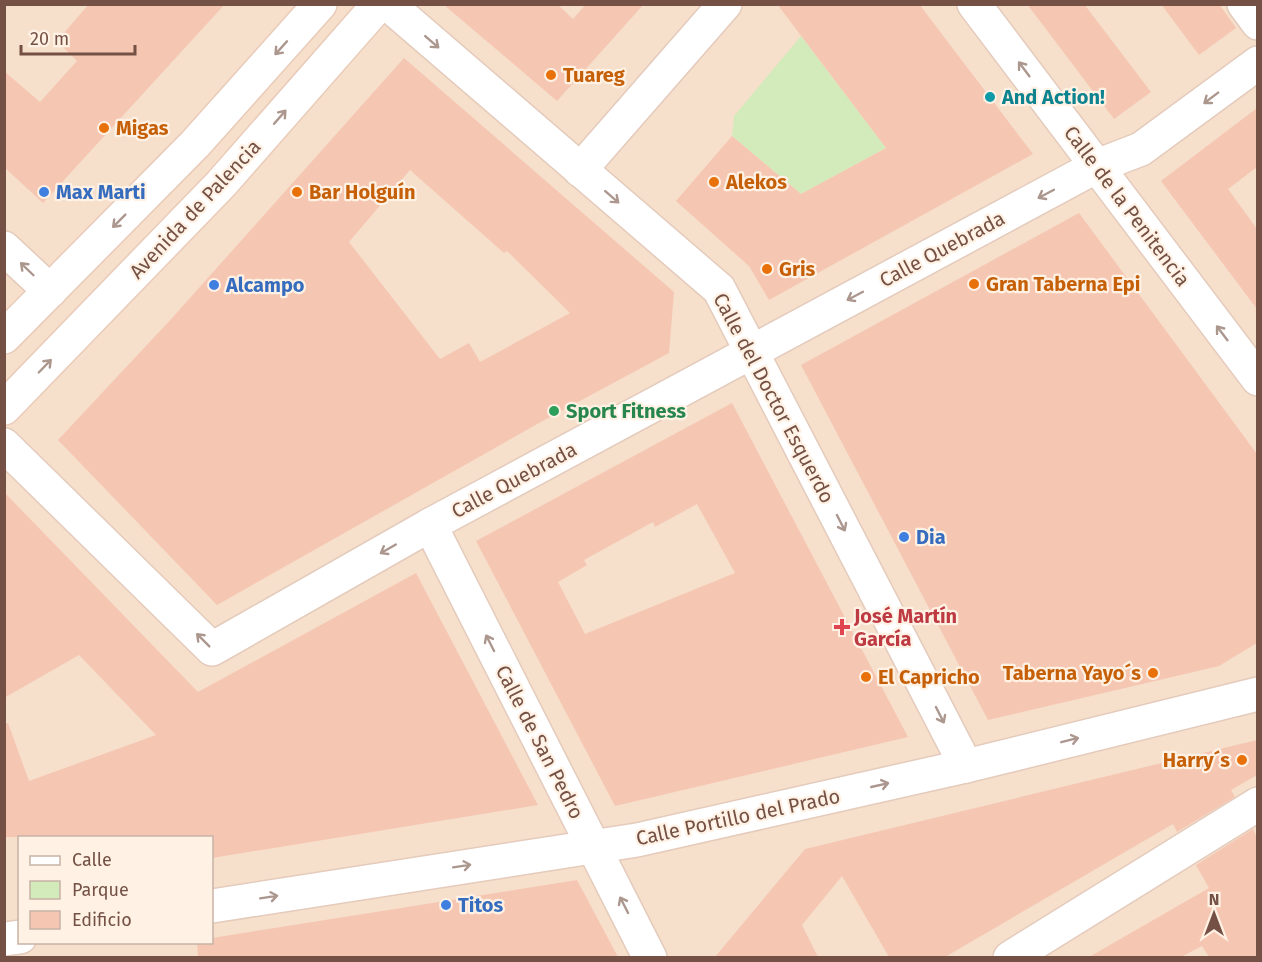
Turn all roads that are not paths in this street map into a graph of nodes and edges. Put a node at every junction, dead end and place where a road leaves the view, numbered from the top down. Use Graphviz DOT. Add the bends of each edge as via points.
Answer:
graph roads {
  1 [pos="320,4"];
  2 [pos="379,4"];
  3 [pos="388,4"];
  4 [pos="725,4"];
  5 [pos="974,4"];
  6 [pos="1244,4"];
  7 [pos="1257,23"];
  8 [pos="1257,63"];
  9 [pos="1097,166"];
  10 [pos="580,170"];
  11 [pos="4,248"];
  12 [pos="50,291"];
  13 [pos="4,338"];
  14 [pos="753,352"];
  15 [pos="1257,379"];
  16 [pos="4,408"];
  17 [pos="4,445"];
  18 [pos="430,525"];
  19 [pos="1257,694"];
  20 [pos="966,766"];
  21 [pos="1257,804"];
  22 [pos="592,845"];
  23 [pos="213,906"];
  24 [pos="650,957"];
  25 [pos="1010,957"];
  1 -- 12 [label="street, one-way" via="195,144"];
  16 -- 2 [label="street, Avenida de Palencia, one-way" via="221,184"];
  3 -- 10 [label="street, Calle del Doctor Esquerdo, one-way"];
  4 -- 10 [label="street"];
  9 -- 5 [label="street, Calle de la Penitencia, one-way"];
  6 -- 7 [label="street"];
  8 -- 9 [label="street, Calle Quebrada, one-way" via="1142,149"];
  9 -- 14 [label="street, Calle Quebrada, one-way"];
  15 -- 9 [label="street, Calle de la Penitencia, one-way"];
  10 -- 14 [label="street, Calle del Doctor Esquerdo, one-way" via="719,289"];
  12 -- 11 [label="street, one-way"];
  12 -- 13 [label="street"];
  14 -- 18 [label="street, Calle Quebrada"];
  14 -- 20 [label="street, Calle del Doctor Esquerdo, one-way"];
  18 -- 17 [label="street, Calle Quebrada, one-way" via="212,649"];
  22 -- 18 [label="street, Calle de San Pedro, one-way"];
  20 -- 19 [label="street, Calle Portillo del Prado, one-way"];
  22 -- 20 [label="street, Calle Portillo del Prado, one-way" via="637,840"];
  21 -- 25 [label="street"];
  23 -- 22 [label="street, Calle Portillo del Prado, one-way"];
  24 -- 22 [label="street, Calle de San Pedro, one-way"];
}
